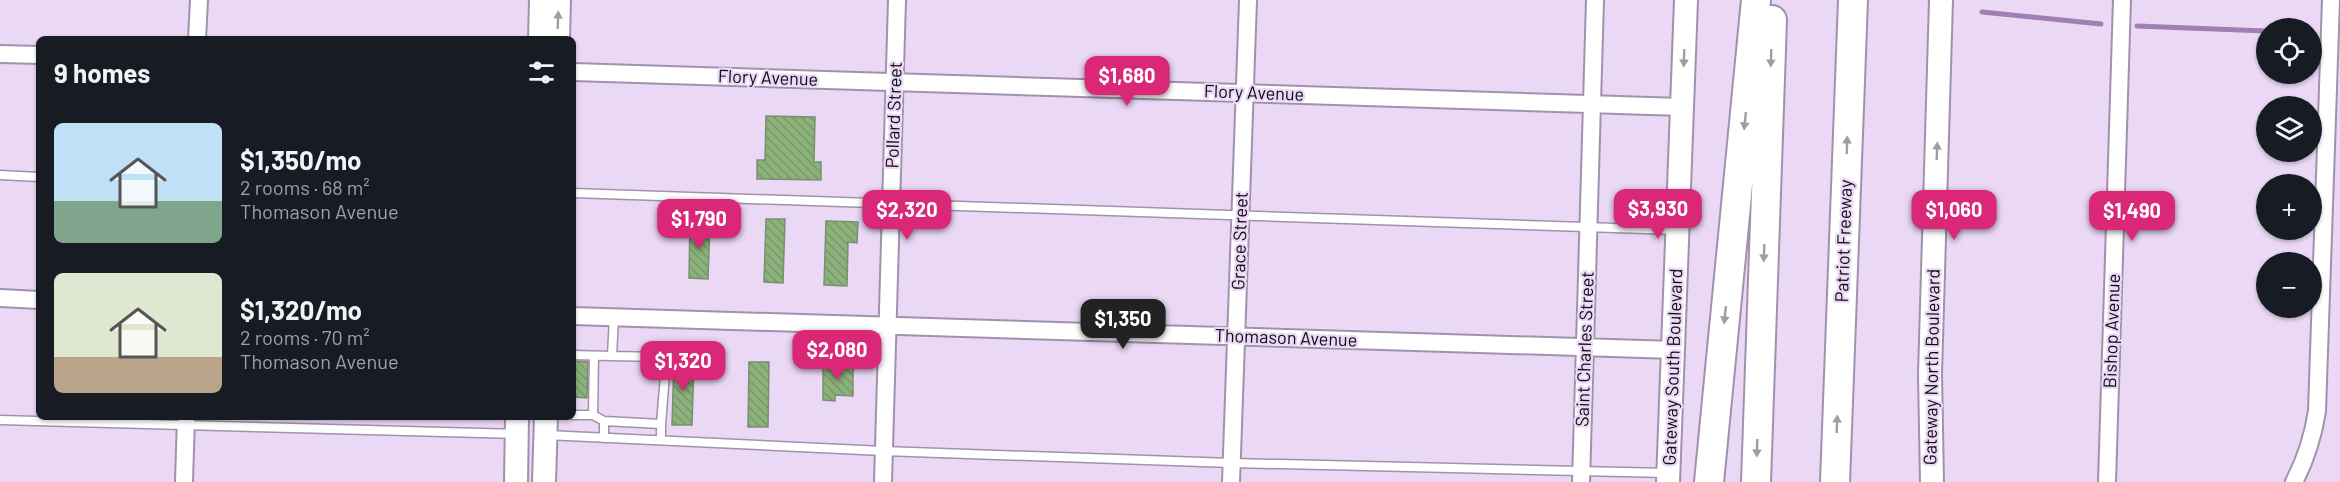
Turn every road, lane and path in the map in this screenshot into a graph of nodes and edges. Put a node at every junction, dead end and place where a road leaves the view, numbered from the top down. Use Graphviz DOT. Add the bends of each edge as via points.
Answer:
graph roads {
  1 [pos="198,0"];
  2 [pos="527,0"];
  3 [pos="541,0"];
  4 [pos="559,0"];
  5 [pos="897,0"];
  6 [pos="1248,0"];
  7 [pos="1595,0"];
  8 [pos="1686,0"];
  9 [pos="1756,0"];
  10 [pos="1773,0"];
  11 [pos="1853,0"];
  12 [pos="1941,0"];
  13 [pos="2122,0"];
  14 [pos="2331,0"];
  15 [pos="197,36"];
  16 [pos="526,36"];
  17 [pos="540,36"];
  18 [pos="558,36"];
  19 [pos="0,54"];
  20 [pos="36,55"];
  21 [pos="576,72"];
  22 [pos="895,82"];
  23 [pos="1245,93"];
  24 [pos="1592,104"];
  25 [pos="1682,107"];
  26 [pos="0,175"];
  27 [pos="36,177"];
  28 [pos="576,193"];
  29 [pos="891,204"];
  30 [pos="1240,216"];
  31 [pos="1589,227"];
  32 [pos="1678,230"];
  33 [pos="0,298"];
  34 [pos="36,300"];
  35 [pos="576,316"];
  36 [pos="614,317"];
  37 [pos="887,326"];
  38 [pos="1236,336"];
  39 [pos="1585,347"];
  40 [pos="1674,350"];
  41 [pos="576,355"];
  42 [pos="594,356"];
  43 [pos="612,356"];
  44 [pos="576,415"];
  45 [pos="593,415"];
  46 [pos="0,420"];
  47 [pos="186,421"];
  48 [pos="604,421"];
  49 [pos="661,424"];
  50 [pos="517,425"];
  51 [pos="546,426"];
  52 [pos="604,438"];
  53 [pos="661,440"];
  54 [pos="883,451"];
  55 [pos="1232,463"];
  56 [pos="1710,474"];
  57 [pos="1581,477"];
  58 [pos="1669,477"];
  59 [pos="184,482"];
  60 [pos="516,482"];
  61 [pos="544,482"];
  62 [pos="883,482"];
  63 [pos="1231,482"];
  64 [pos="1756,482"];
  65 [pos="1835,482"];
  66 [pos="1932,482"];
  67 [pos="2108,482"];
  68 [pos="2294,482"];
  1 -- 15 [label="street"];
  2 -- 16 [label="main road"];
  3 -- 17 [label="main road"];
  18 -- 4 [label="main road, one-way"];
  5 -- 22 [label="street, Pollard Street"];
  6 -- 23 [label="street, Grace Street"];
  7 -- 24 [label="street, Saint Charles Street"];
  8 -- 25 [label="main road, Gateway South Boulevard, one-way"];
  9 -- 56 [label="highway, one-way"];
  10 -- 64 [label="highway, one-way"];
  65 -- 11 [label="highway, Patriot Freeway, one-way"];
  66 -- 12 [label="main road, Gateway North Boulevard, one-way" via="1929,426"];
  13 -- 67 [label="street, Bishop Avenue"];
  14 -- 68 [label="street" via="2317,411 2314,434"];
  19 -- 20 [label="street"];
  21 -- 22 [label="street, Flory Avenue"];
  22 -- 23 [label="street, Flory Avenue"];
  22 -- 29 [label="street, Pollard Street"];
  23 -- 24 [label="street, Flory Avenue"];
  23 -- 30 [label="street, Grace Street"];
  24 -- 25 [label="street, Flory Avenue"];
  24 -- 31 [label="street, Saint Charles Street"];
  25 -- 32 [label="main road, Gateway South Boulevard"];
  26 -- 27 [label="lane"];
  28 -- 29 [label="lane"];
  29 -- 30 [label="lane"];
  29 -- 37 [label="street, Pollard Street"];
  30 -- 31 [label="lane"];
  30 -- 38 [label="street, Grace Street"];
  31 -- 32 [label="lane"];
  31 -- 39 [label="street, Saint Charles Street"];
  32 -- 40 [label="main road, Gateway South Boulevard"];
  33 -- 34 [label="street"];
  35 -- 36 [label="street, Thomason Avenue"];
  36 -- 37 [label="street, Thomason Avenue"];
  36 -- 43 [label="lane"];
  37 -- 38 [label="street, Thomason Avenue"];
  37 -- 54 [label="street, Pollard Street"];
  38 -- 39 [label="street, Thomason Avenue"];
  38 -- 55 [label="street, Grace Street"];
  39 -- 40 [label="street, Thomason Avenue"];
  39 -- 57 [label="street, Saint Charles Street"];
  40 -- 58 [label="main road, Gateway South Boulevard"];
  41 -- 42 [label="lane"];
  42 -- 43 [label="lane"];
  42 -- 45 [label="lane"];
  43 -- 49 [label="lane" via="662,357 666,362"];
  44 -- 45 [label="lane"];
  45 -- 48 [label="lane"];
  46 -- 47 [label="lane"];
  47 -- 50 [label="lane"];
  47 -- 59 [label="street"];
  48 -- 49 [label="lane"];
  48 -- 52 [label="lane"];
  49 -- 53 [label="lane"];
  50 -- 60 [label="main road"];
  51 -- 52 [label="lane"];
  51 -- 61 [label="main road"];
  52 -- 53 [label="lane"];
  53 -- 54 [label="lane"];
  54 -- 55 [label="lane"];
  54 -- 62 [label="street, Pollard Street"];
  55 -- 57 [label="lane"];
  55 -- 63 [label="street, Grace Street"];
  57 -- 58 [label="lane"];
}
